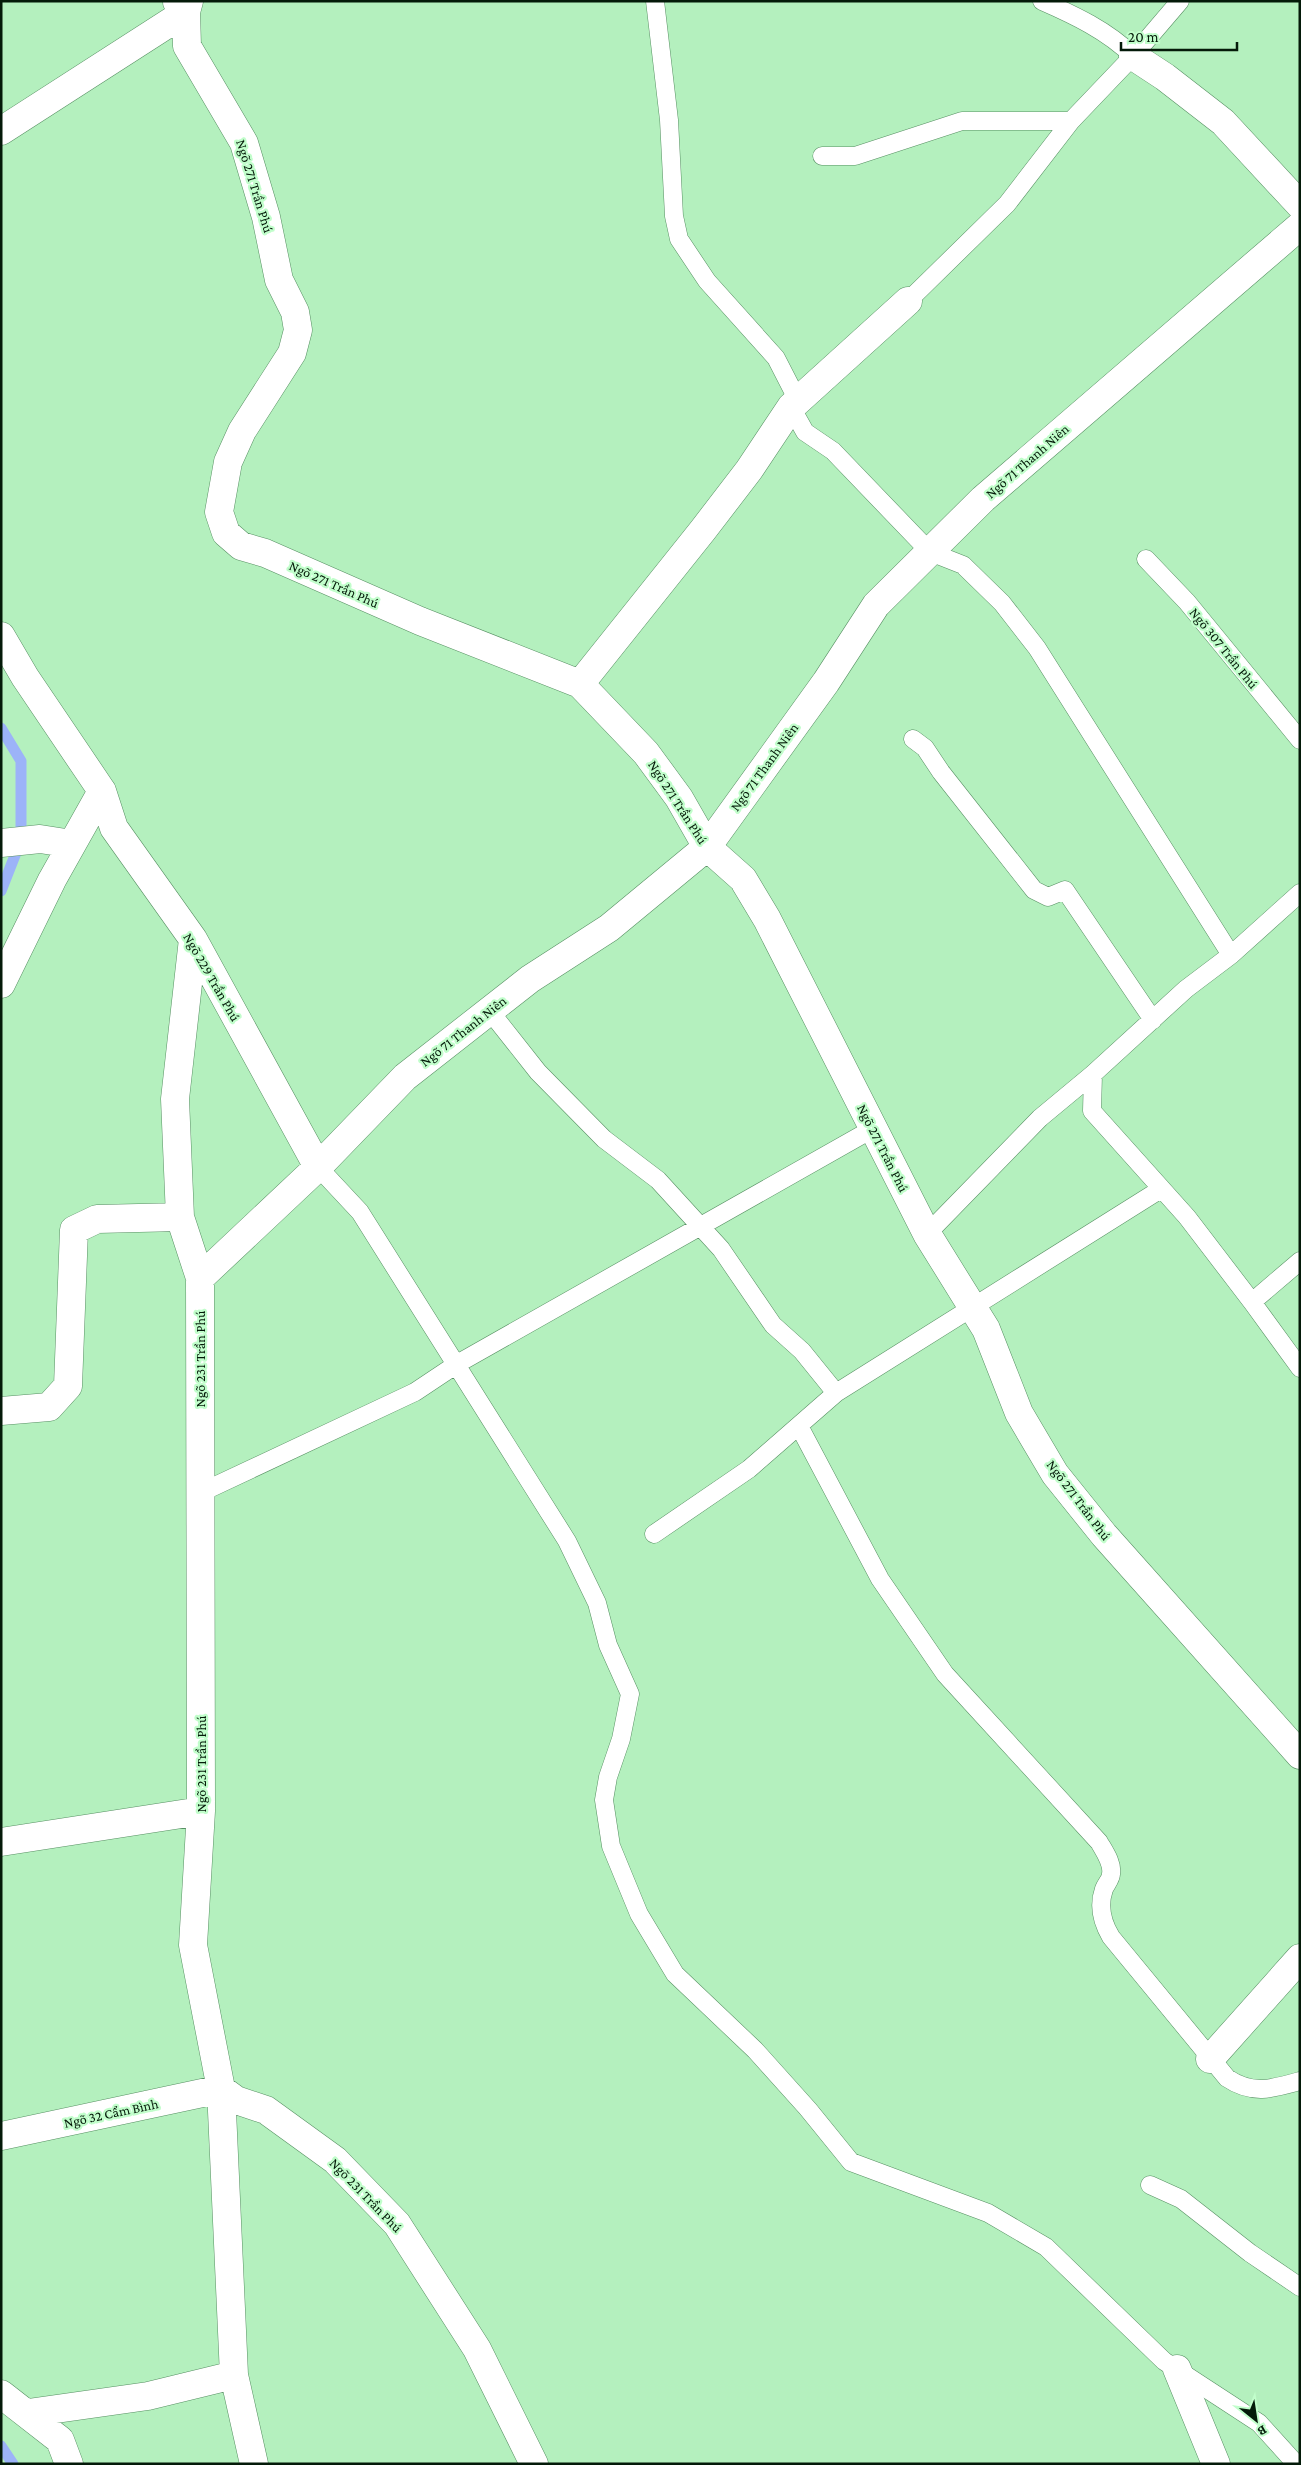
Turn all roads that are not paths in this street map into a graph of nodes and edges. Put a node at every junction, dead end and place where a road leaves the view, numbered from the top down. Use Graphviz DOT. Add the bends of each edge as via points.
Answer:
graph roads {
  1 [pos="655,1"];
  2 [pos="1042,1"];
  3 [pos="1180,1"];
  4 [pos="184,5"];
  5 [pos="1133,56"];
  6 [pos="1071,121"];
  7 [pos="1,131"];
  8 [pos="822,156"];
  9 [pos="1300,205"];
  10 [pos="1300,226"];
  11 [pos="908,301"];
  12 [pos="791,408"];
  13 [pos="930,552"];
  14 [pos="1146,559"];
  15 [pos="1,636"];
  16 [pos="580,684"];
  17 [pos="914,738"];
  18 [pos="1300,740"];
  19 [pos="102,791"];
  20 [pos="1,844"];
  21 [pos="72,844"];
  22 [pos="706,847"];
  23 [pos="1300,893"];
  24 [pos="193,939"];
  25 [pos="1231,955"];
  26 [pos="1,984"];
  27 [pos="489,1010"];
  28 [pos="1153,1020"];
  29 [pos="1093,1074"];
  30 [pos="874,1128"];
  31 [pos="318,1168"];
  32 [pos="1161,1189"];
  33 [pos="180,1217"];
  34 [pos="700,1228"];
  35 [pos="927,1234"];
  36 [pos="1300,1261"];
  37 [pos="200,1278"];
  38 [pos="1252,1302"];
  39 [pos="972,1306"];
  40 [pos="457,1364"];
  41 [pos="1300,1368"];
  42 [pos="836,1393"];
  43 [pos="1,1411"];
  44 [pos="799,1426"];
  45 [pos="200,1493"];
  46 [pos="654,1534"];
  47 [pos="1300,1755"];
  48 [pos="201,1811"];
  49 [pos="1,1842"];
  50 [pos="1300,1958"];
  51 [pos="1210,2059"];
  52 [pos="1300,2082"];
  53 [pos="221,2089"];
  54 [pos="1,2136"];
  55 [pos="1150,2184"];
  56 [pos="1300,2287"];
  57 [pos="1177,2369"];
  58 [pos="234,2375"];
  59 [pos="1,2394"];
  60 [pos="28,2414"];
  61 [pos="70,2464"];
  62 [pos="254,2464"];
  63 [pos="534,2464"];
  64 [pos="1216,2464"];
  65 [pos="1296,2464"];
  1 -- 12 [label="lane" via="669,120 674,216 679,238 707,281 776,358 794,392"];
  2 -- 5 [label="lane" via="1112,38"];
  3 -- 5 [label="lane"];
  4 -- 7 [label="street"];
  4 -- 16 [label="street, Ngõ 271 Trần Phú" via="187,46 244,143 266,217 279,280 295,312 298,330 292,353 242,431 228,462 219,512 226,533 240,546 265,553 420,622"];
  5 -- 6 [label="lane"];
  5 -- 9 [label="street" via="1223,122"];
  6 -- 8 [label="lane" via="962,121 855,156"];
  6 -- 11 [label="lane" via="1008,204"];
  10 -- 13 [label="street, Ngõ 71 Thanh Niên" via="983,499"];
  11 -- 12 [label="street"];
  12 -- 13 [label="lane" via="805,432 833,451"];
  12 -- 16 [label="street" via="749,470"];
  13 -- 22 [label="street, Ngõ 71 Thanh Niên" via="876,605 826,682"];
  13 -- 25 [label="lane" via="963,566 1002,603 1037,648"];
  14 -- 18 [label="lane, Ngõ 307 Trần Phú" via="1187,602"];
  15 -- 19 [label="street, Ngõ 229 Trần Phú"];
  16 -- 22 [label="street, Ngõ 271 Trần Phú" via="646,753 679,798"];
  17 -- 28 [label="lane" via="1034,890 1048,897 1065,890"];
  19 -- 21 [label="street"];
  19 -- 24 [label="street, Ngõ 229 Trần Phú" via="114,828"];
  20 -- 21 [label="street" via="40,839"];
  21 -- 26 [label="street"];
  22 -- 27 [label="street, Ngõ 71 Thanh Niên" via="608,928"];
  22 -- 30 [label="street, Ngõ 271 Trần Phú" via="743,879 767,919"];
  23 -- 25 [label="lane"];
  24 -- 31 [label="street, Ngõ 229 Trần Phú"];
  24 -- 33 [label="street, Ngõ 231 Trần Phú" via="175,1099"];
  25 -- 28 [label="lane" via="1186,989"];
  27 -- 31 [label="street, Ngõ 71 Thanh Niên" via="405,1077"];
  27 -- 34 [label="lane" via="538,1072 604,1139 658,1180"];
  28 -- 29 [label="lane"];
  29 -- 32 [label="lane" via="1092,1111"];
  29 -- 35 [label="lane" via="1040,1118"];
  30 -- 34 [label="lane"];
  30 -- 35 [label="street, Ngõ 271 Trần Phú"];
  31 -- 37 [label="street, Ngõ 71 Thanh Niên"];
  31 -- 40 [label="lane" via="360,1212"];
  32 -- 38 [label="lane"];
  32 -- 39 [label="lane"];
  33 -- 37 [label="street, Ngõ 231 Trần Phú"];
  33 -- 43 [label="street" via="97,1219 74,1230 68,1386 49,1407"];
  34 -- 40 [label="lane"];
  34 -- 42 [label="lane" via="721,1249 773,1325 802,1351"];
  35 -- 39 [label="street, Ngõ 271 Trần Phú"];
  36 -- 38 [label="lane"];
  37 -- 45 [label="street, Ngõ 231 Trần Phú"];
  38 -- 41 [label="lane"];
  39 -- 42 [label="lane"];
  39 -- 47 [label="street, Ngõ 271 Trần Phú" via="986,1329 1019,1413 1056,1474 1104,1535"];
  40 -- 45 [label="lane" via="415,1392"];
  40 -- 57 [label="lane" via="567,1541 597,1603 608,1645 630,1694 604,1800 611,1846 639,1914 675,1974 755,2050 852,2162 988,2213 1046,2247"];
  42 -- 44 [label="lane"];
  44 -- 46 [label="lane" via="749,1469"];
  44 -- 51 [label="lane" via="880,1579 945,1674 1099,1842 1112,1874 1100,1906 1104,1926"];
  45 -- 48 [label="street, Ngõ 231 Trần Phú"];
  48 -- 49 [label="street"];
  48 -- 53 [label="street, Ngõ 231 Trần Phú" via="193,1945"];
  50 -- 51 [label="street"];
  51 -- 52 [label="lane" via="1227,2078 1240,2086 1268,2090"];
  53 -- 54 [label="street, Ngõ 32 Cẩm Bình"];
  53 -- 58 [label="street"];
  53 -- 63 [label="street, Ngõ 231 Trần Phú" via="236,2100 266,2110 335,2160 397,2224 477,2349"];
  55 -- 56 [label="lane" via="1181,2199"];
  57 -- 64 [label="street"];
  57 -- 65 [label="lane" via="1259,2423"];
  58 -- 60 [label="street" via="148,2396"];
  58 -- 62 [label="street"];
  59 -- 60 [label="street"];
  60 -- 61 [label="street" via="60,2440"];
}
